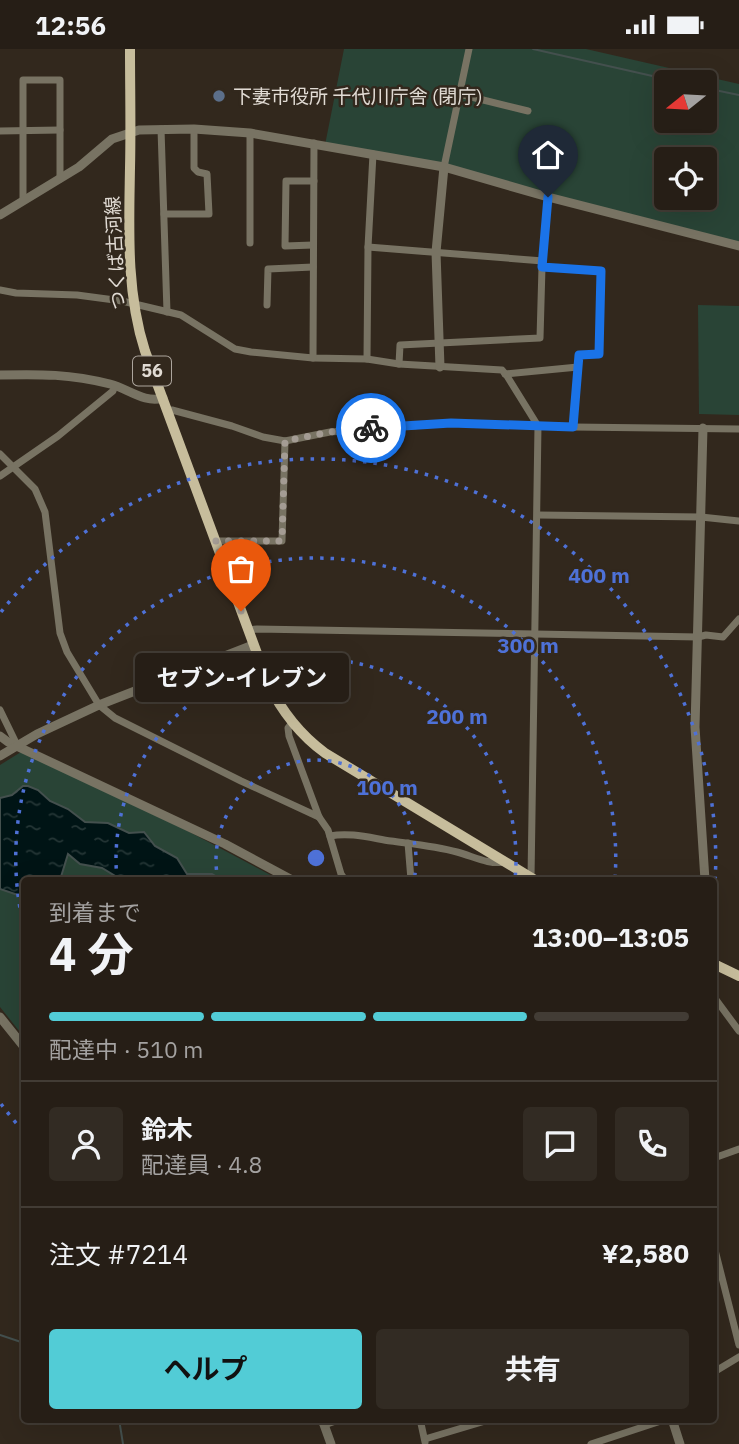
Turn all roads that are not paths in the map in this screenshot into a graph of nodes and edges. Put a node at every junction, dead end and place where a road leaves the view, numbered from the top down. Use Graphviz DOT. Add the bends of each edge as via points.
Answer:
graph roads {
  1 [pos="130,49"];
  2 [pos="469,49"];
  3 [pos="459,94"];
  4 [pos="528,111"];
  5 [pos="161,129"];
  6 [pos="194,129"];
  7 [pos="60,130"];
  8 [pos="0,131"];
  9 [pos="23,131"];
  10 [pos="130,132"];
  11 [pos="250,133"];
  12 [pos="314,143"];
  13 [pos="373,154"];
  14 [pos="444,167"];
  15 [pos="60,179"];
  16 [pos="314,181"];
  17 [pos="548,197"];
  18 [pos="23,201"];
  19 [pos="164,214"];
  20 [pos="0,215"];
  21 [pos="250,243"];
  22 [pos="313,245"];
  23 [pos="739,246"];
  24 [pos="368,247"];
  25 [pos="436,252"];
  26 [pos="542,264"];
  27 [pos="313,267"];
  28 [pos="0,291"];
  29 [pos="134,304"];
  30 [pos="267,305"];
  31 [pos="167,312"];
  32 [pos="438,342"];
  33 [pos="313,358"];
  34 [pos="367,359"];
  35 [pos="399,364"];
  36 [pos="440,367"];
  37 [pos="578,367"];
  38 [pos="505,374"];
  39 [pos="0,375"];
  40 [pos="115,385"];
  41 [pos="163,398"];
  42 [pos="167,411"];
  43 [pos="538,426"];
  44 [pos="573,427"];
  45 [pos="703,428"];
  46 [pos="739,429"];
  47 [pos="285,441"];
  48 [pos="0,454"];
  49 [pos="13,467"];
  50 [pos="0,476"];
  51 [pos="538,515"];
  52 [pos="701,517"];
  53 [pos="739,521"];
  54 [pos="215,541"];
  55 [pos="739,619"];
  56 [pos="248,630"];
  57 [pos="535,635"];
  58 [pos="698,637"];
  59 [pos="253,645"];
  60 [pos="99,705"];
  61 [pos="0,710"];
  62 [pos="292,723"];
  63 [pos="0,736"];
  64 [pos="17,745"];
  65 [pos="0,756"];
  66 [pos="319,817"];
  67 [pos="330,836"];
  68 [pos="408,843"];
  69 [pos="506,862"];
  70 [pos="286,877"];
  71 [pos="343,877"];
  72 [pos="411,877"];
  73 [pos="531,877"];
  74 [pos="534,877"];
  75 [pos="705,877"];
  76 [pos="717,965"];
  77 [pos="739,976"];
  78 [pos="717,1001"];
  79 [pos="0,1017"];
  80 [pos="739,1031"];
  81 [pos="21,1043"];
  82 [pos="739,1149"];
  83 [pos="717,1157"];
  84 [pos="717,1256"];
  85 [pos="735,1313"];
  86 [pos="739,1345"];
  87 [pos="739,1357"];
  88 [pos="717,1370"];
  89 [pos="323,1423"];
  90 [pos="421,1423"];
  91 [pos="480,1423"];
  92 [pos="657,1423"];
  93 [pos="672,1423"];
  94 [pos="425,1442"];
  95 [pos="331,1444"];
  96 [pos="591,1444"];
  97 [pos="680,1444"];
  1 -- 10 [label="main road, つくば古河線 / 56"];
  2 -- 3 [label="street"];
  3 -- 4 [label="street"];
  3 -- 14 [label="street"];
  5 -- 6 [label="street"];
  5 -- 10 [label="street"];
  5 -- 19 [label="street"];
  6 -- 11 [label="street"];
  6 -- 19 [label="street" via="194,168 207,174 209,214"];
  7 -- 9 [label="street"];
  7 -- 9 [label="street" via="60,80 23,80"];
  7 -- 15 [label="street"];
  8 -- 9 [label="street"];
  9 -- 18 [label="street"];
  10 -- 15 [label="street" via="112,139"];
  10 -- 29 [label="main road, つくば古河線 / 56"];
  11 -- 12 [label="street"];
  11 -- 21 [label="street"];
  12 -- 13 [label="street"];
  12 -- 16 [label="street"];
  13 -- 14 [label="street"];
  13 -- 24 [label="street"];
  14 -- 17 [label="street"];
  14 -- 25 [label="street"];
  15 -- 18 [label="street"];
  16 -- 22 [label="street"];
  16 -- 22 [label="street" via="286,181 285,246"];
  17 -- 23 [label="street"];
  17 -- 26 [label="street"];
  18 -- 20 [label="street"];
  19 -- 31 [label="street"];
  22 -- 27 [label="street"];
  24 -- 25 [label="street"];
  24 -- 34 [label="street"];
  25 -- 26 [label="street"];
  25 -- 32 [label="street"];
  26 -- 32 [label="street" via="540,338"];
  26 -- 37 [label="street" via="601,271 599,354 579,355"];
  27 -- 30 [label="street" via="268,269"];
  27 -- 33 [label="street"];
  28 -- 29 [label="street"];
  29 -- 31 [label="street"];
  29 -- 41 [label="main road, つくば古河線 / 56"];
  31 -- 33 [label="street" via="181,315 235,349"];
  32 -- 35 [label="street" via="400,345"];
  32 -- 36 [label="street"];
  33 -- 34 [label="street"];
  34 -- 35 [label="street"];
  35 -- 36 [label="street"];
  36 -- 38 [label="street" via="502,370"];
  37 -- 38 [label="street"];
  37 -- 44 [label="street"];
  38 -- 43 [label="street"];
  39 -- 40 [label="street" via="58,374"];
  40 -- 41 [label="street" via="152,400"];
  40 -- 49 [label="street" via="71,426"];
  41 -- 42 [label="main road, つくば古河線 / 56"];
  42 -- 47 [label="street"];
  42 -- 54 [label="main road, つくば古河線 / 56"];
  43 -- 44 [label="street"];
  43 -- 47 [label="street" via="451,423 330,432"];
  43 -- 51 [label="street"];
  44 -- 45 [label="street"];
  45 -- 46 [label="street"];
  45 -- 52 [label="street"];
  47 -- 54 [label="street" via="282,541"];
  48 -- 49 [label="street"];
  49 -- 50 [label="street"];
  49 -- 60 [label="street" via="35,489 45,512 61,633"];
  51 -- 52 [label="street"];
  51 -- 57 [label="street"];
  52 -- 53 [label="street"];
  52 -- 58 [label="street"];
  54 -- 56 [label="main road, つくば古河線 / 56"];
  55 -- 58 [label="street" via="723,636"];
  56 -- 57 [label="street"];
  56 -- 59 [label="main road, つくば古河線 / 56"];
  57 -- 58 [label="street"];
  57 -- 74 [label="street"];
  58 -- 75 [label="street" via="695,727"];
  59 -- 60 [label="street"];
  59 -- 62 [label="main road, つくば古河線 / 56" via="273,695"];
  60 -- 64 [label="street"];
  60 -- 66 [label="street" via="123,723"];
  61 -- 64 [label="street"];
  62 -- 66 [label="street" via="289,736"];
  62 -- 69 [label="main road, つくば古河線 / 56" via="325,753"];
  63 -- 64 [label="street"];
  64 -- 65 [label="street"];
  64 -- 70 [label="street"];
  66 -- 67 [label="street"];
  67 -- 68 [label="street"];
  67 -- 71 [label="street"];
  68 -- 69 [label="street"];
  68 -- 72 [label="street"];
  69 -- 73 [label="main road, つくば古河線 / 56"];
  76 -- 77 [label="main road"];
  78 -- 80 [label="street"];
  79 -- 81 [label="street"];
  82 -- 83 [label="street"];
  84 -- 85 [label="street"];
  85 -- 86 [label="street"];
  87 -- 88 [label="street"];
  89 -- 95 [label="street"];
  90 -- 94 [label="street"];
  91 -- 94 [label="street"];
  92 -- 96 [label="street"];
  93 -- 97 [label="street"];
}
